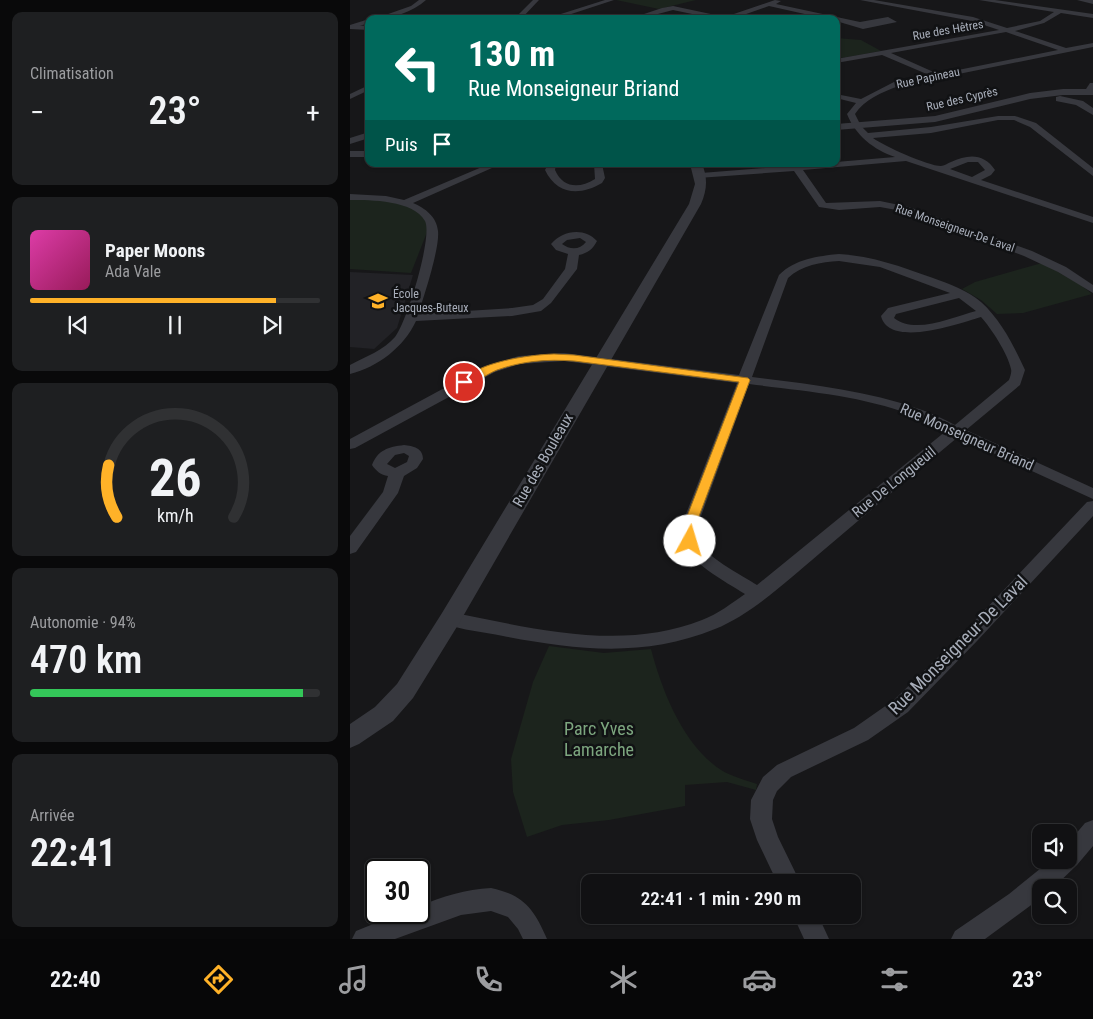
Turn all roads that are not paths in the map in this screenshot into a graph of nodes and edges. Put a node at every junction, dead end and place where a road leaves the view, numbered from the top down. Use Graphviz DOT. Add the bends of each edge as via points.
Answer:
graph roads {
  1 [pos="423,0"];
  2 [pos="536,0"];
  3 [pos="611,0"];
  4 [pos="782,0"];
  5 [pos="862,0"];
  6 [pos="982,0"];
  7 [pos="1027,0"];
  8 [pos="1080,0"];
  9 [pos="1093,2"];
  10 [pos="768,4"];
  11 [pos="1018,5"];
  12 [pos="913,8"];
  13 [pos="1060,11"];
  14 [pos="903,13"];
  15 [pos="389,15"];
  16 [pos="521,15"];
  17 [pos="561,15"];
  18 [pos="646,15"];
  19 [pos="705,15"];
  20 [pos="736,15"];
  21 [pos="819,15"];
  22 [pos="1093,16"];
  23 [pos="896,17"];
  24 [pos="840,20"];
  25 [pos="365,22"];
  26 [pos="350,27"];
  27 [pos="365,28"];
  28 [pos="1009,30"];
  29 [pos="1093,44"];
  30 [pos="1066,51"];
  31 [pos="884,53"];
  32 [pos="840,60"];
  33 [pos="938,76"];
  34 [pos="365,89"];
  35 [pos="1091,90"];
  36 [pos="840,97"];
  37 [pos="350,98"];
  38 [pos="1018,98"];
  39 [pos="362,100"];
  40 [pos="864,102"];
  41 [pos="1093,107"];
  42 [pos="1093,112"];
  43 [pos="856,125"];
  44 [pos="840,127"];
  45 [pos="365,135"];
  46 [pos="866,136"];
  47 [pos="350,141"];
  48 [pos="350,154"];
  49 [pos="365,154"];
  50 [pos="907,158"];
  51 [pos="840,164"];
  52 [pos="489,167"];
  53 [pos="551,167"];
  54 [pos="598,167"];
  55 [pos="808,167"];
  56 [pos="797,168"];
  57 [pos="699,170"];
  58 [pos="941,170"];
  59 [pos="1093,173"];
  60 [pos="973,180"];
  61 [pos="350,197"];
  62 [pos="406,203"];
  63 [pos="1091,218"];
  64 [pos="574,253"];
  65 [pos="1088,273"];
  66 [pos="1076,277"];
  67 [pos="1093,290"];
  68 [pos="960,294"];
  69 [pos="984,312"];
  70 [pos="411,318"];
  71 [pos="601,361"];
  72 [pos="350,370"];
  73 [pos="744,380"];
  74 [pos="957,430"];
  75 [pos="350,445"];
  76 [pos="397,473"];
  77 [pos="1093,494"];
  78 [pos="1093,506"];
  79 [pos="350,548"];
  80 [pos="758,594"];
  81 [pos="450,619"];
  82 [pos="350,737"];
  83 [pos="1093,830"];
  84 [pos="1077,849"];
  85 [pos="1056,869"];
  86 [pos="785,874"];
  87 [pos="810,924"];
  88 [pos="364,939"];
  89 [pos="535,939"];
  90 [pos="817,939"];
  91 [pos="963,939"];
  1 -- 15 [label="street"];
  2 -- 16 [label="street"];
  3 -- 17 [label="street"];
  4 -- 10 [label="street"];
  5 -- 12 [label="street"];
  6 -- 11 [label="street"];
  7 -- 11 [label="street"];
  8 -- 9 [label="street"];
  10 -- 20 [label="street"];
  10 -- 21 [label="street"];
  11 -- 13 [label="street"];
  12 -- 14 [label="street"];
  12 -- 28 [label="street" via="965,17"];
  13 -- 22 [label="street"];
  13 -- 28 [label="street, Rue des Hêtres" via="1042,22"];
  18 -- 19 [label="street" via="671,8"];
  23 -- 24 [label="street" via="888,19 894,22 863,27"];
  25 -- 26 [label="street"];
  26 -- 27 [label="street"];
  28 -- 30 [label="street"];
  28 -- 31 [label="street, Rue des Hêtres"];
  29 -- 30 [label="street, Rue Papineau"];
  30 -- 33 [label="street, Rue Papineau"];
  31 -- 32 [label="street, Rue des Hêtres"];
  31 -- 33 [label="street"];
  33 -- 40 [label="street, Rue Papineau" via="893,85"];
  34 -- 37 [label="street"];
  35 -- 38 [label="street, Rue des Cyprès"];
  35 -- 41 [label="street"];
  36 -- 40 [label="street"];
  37 -- 39 [label="street"];
  38 -- 42 [label="street" via="1066,100"];
  38 -- 43 [label="street, Rue des Cyprès" via="943,118"];
  40 -- 43 [label="street, Rue Papineau" via="851,113"];
  43 -- 44 [label="street, Rue des Cyprès"];
  43 -- 46 [label="street"];
  45 -- 47 [label="street"];
  46 -- 50 [label="street" via="881,147"];
  46 -- 59 [label="street" via="1015,118 1031,124"];
  48 -- 49 [label="street"];
  50 -- 51 [label="street"];
  50 -- 58 [label="street"];
  52 -- 62 [label="street"];
  53 -- 54 [label="street" via="557,181 572,188 599,181"];
  55 -- 56 [label="street"];
  56 -- 57 [label="street"];
  56 -- 66 [label="street, Rue Monseigneur-De Laval" via="823,205 876,204 902,208 1025,252"];
  57 -- 71 [label="street, Rue des Bouleaux" via="700,192 695,204"];
  58 -- 60 [label="street"];
  58 -- 60 [label="street" via="964,159 980,160 990,171"];
  60 -- 63 [label="street"];
  61 -- 62 [label="street"];
  62 -- 70 [label="street" via="420,211 433,228"];
  64 -- 70 [label="street" via="570,270 547,301 537,308"];
  65 -- 66 [label="street"];
  66 -- 67 [label="street, Rue Monseigneur-De Laval"];
  68 -- 69 [label="street, Rue De Longueuil"];
  68 -- 69 [label="street" via="897,309 889,313 888,320 901,328 914,329"];
  68 -- 73 [label="street, Rue De Longueuil" via="869,260 831,258 801,265 789,271 781,281"];
  69 -- 74 [label="street, Rue De Longueuil" via="1016,363 1017,376 1012,384"];
  70 -- 72 [label="street" via="398,341"];
  71 -- 73 [label="street, Rue Monseigneur Briand"];
  71 -- 75 [label="street, Rue Monseigneur Briand" via="542,357 499,365"];
  71 -- 81 [label="street, Rue des Bouleaux"];
  73 -- 74 [label="street, Rue Monseigneur Briand" via="870,399 907,409"];
  73 -- 80 [label="street, Rue De Longueuil" via="689,534 693,546 702,556"];
  74 -- 77 [label="street, Rue Monseigneur Briand"];
  74 -- 80 [label="street, Rue De Longueuil"];
  76 -- 79 [label="street" via="391,490"];
  78 -- 86 [label="street, Rue Monseigneur-De Laval" via="901,706 861,734 784,770 770,784 762,800 761,819"];
  80 -- 81 [label="street, Rue De Longueuil" via="700,628 633,642 566,640"];
  81 -- 82 [label="street, Rue des Bouleaux" via="396,702 369,726"];
  83 -- 84 [label="street"];
  85 -- 91 [label="street" via="1005,912"];
  87 -- 90 [label="street"];
  88 -- 89 [label="street" via="456,904 490,898 517,909"];
}
